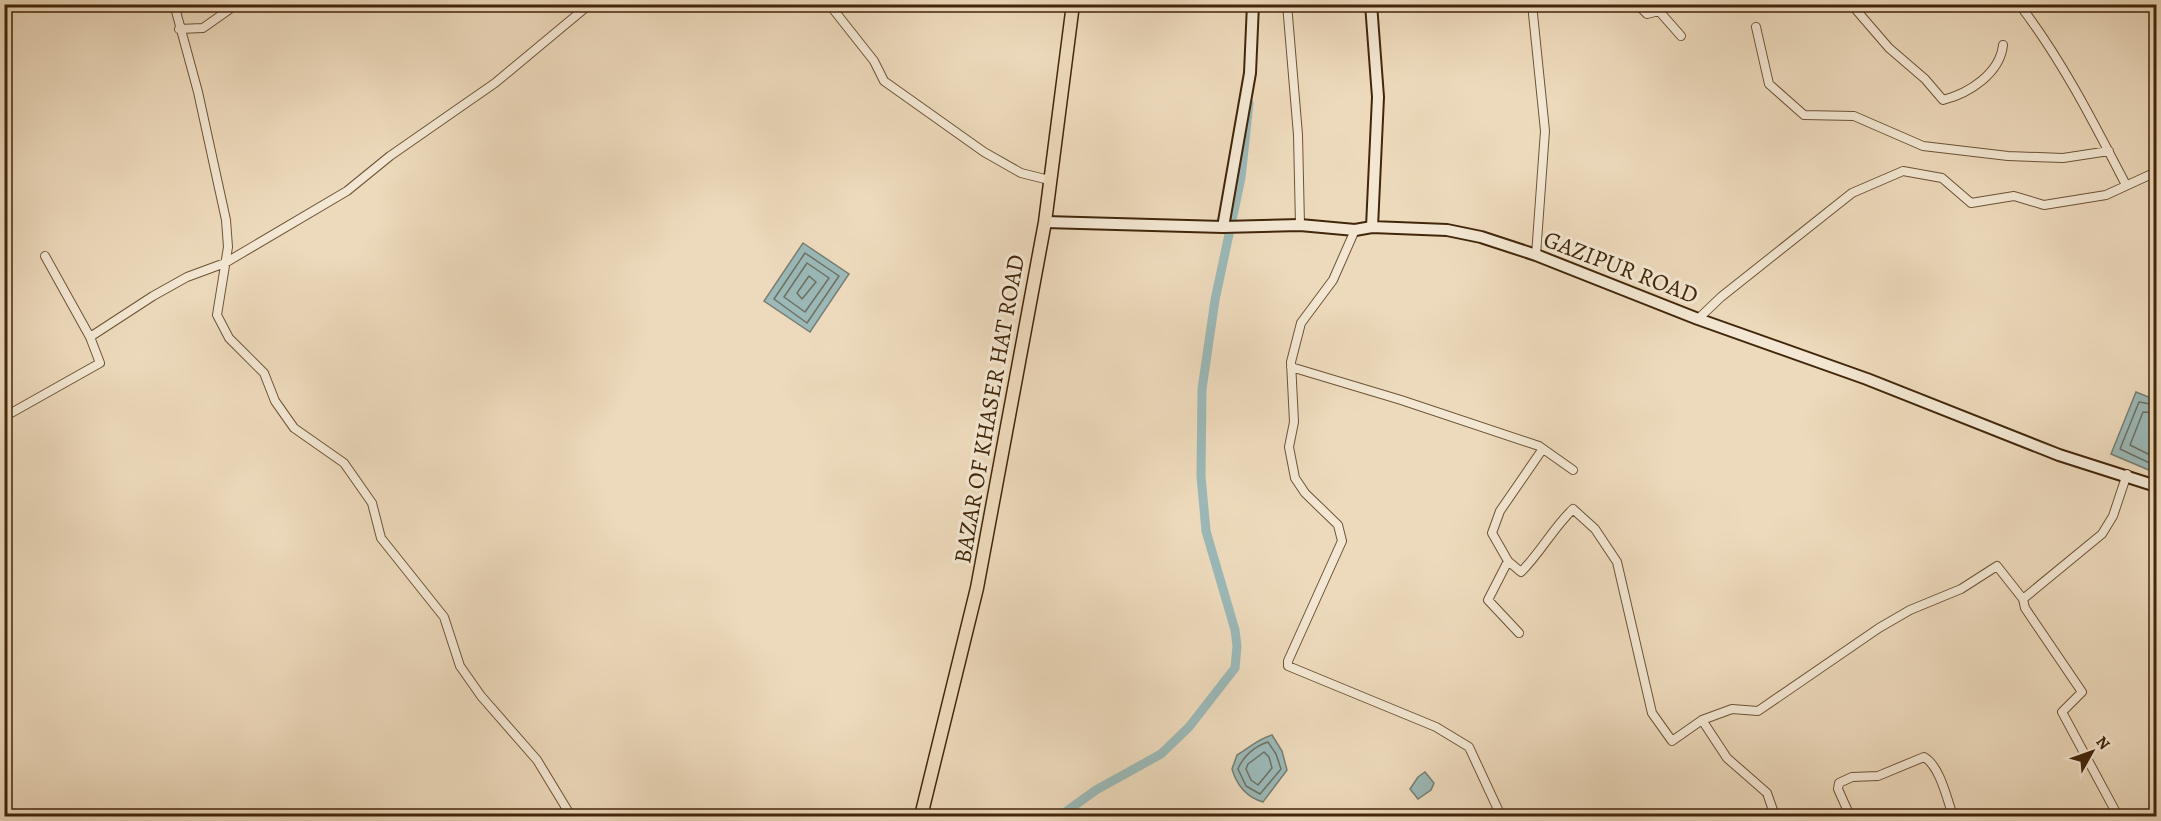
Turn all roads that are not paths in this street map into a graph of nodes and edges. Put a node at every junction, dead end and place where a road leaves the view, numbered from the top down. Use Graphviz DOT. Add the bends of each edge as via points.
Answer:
graph roads {
  1 [pos="174,4"];
  2 [pos="237,4"];
  3 [pos="590,4"];
  4 [pos="828,4"];
  5 [pos="1073,4"];
  6 [pos="1253,4"];
  7 [pos="1287,4"];
  8 [pos="1371,4"];
  9 [pos="1637,4"];
  10 [pos="1851,4"];
  11 [pos="2019,4"];
  12 [pos="1534,6"];
  13 [pos="1756,27"];
  14 [pos="179,29"];
  15 [pos="1681,36"];
  16 [pos="2003,45"];
  17 [pos="2109,151"];
  18 [pos="2157,171"];
  19 [pos="1049,180"];
  20 [pos="2126,185"];
  21 [pos="1045,222"];
  22 [pos="1300,225"];
  23 [pos="1223,227"];
  24 [pos="1372,227"];
  25 [pos="1355,230"];
  26 [pos="1536,255"];
  27 [pos="45,256"];
  28 [pos="225,264"];
  29 [pos="1698,320"];
  30 [pos="90,338"];
  31 [pos="1292,367"];
  32 [pos="4,417"];
  33 [pos="1542,450"];
  34 [pos="1573,470"];
  35 [pos="2127,474"];
  36 [pos="2157,486"];
  37 [pos="1508,561"];
  38 [pos="2023,599"];
  39 [pos="1519,633"];
  40 [pos="1702,720"];
  41 [pos="571,816"];
  42 [pos="921,816"];
  43 [pos="1501,816"];
  44 [pos="1775,816"];
  45 [pos="1850,816"];
  46 [pos="1953,816"];
  47 [pos="2118,816"];
  1 -- 14 [label="street"];
  2 -- 14 [label="street" via="203,28"];
  3 -- 28 [label="street" via="495,83 347,191"];
  4 -- 19 [label="street" via="874,61 884,81 984,152 1021,173"];
  5 -- 19 [label="main road, BAZAR OF KHASER HAT ROAD"];
  6 -- 23 [label="street" via="1250,73"];
  7 -- 22 [label="street" via="1298,135"];
  8 -- 24 [label="street" via="1378,97"];
  9 -- 15 [label="street" via="1647,14 1659,10"];
  10 -- 16 [label="street" via="1889,48 1944,100 1988,75 2002,58"];
  11 -- 17 [label="street" via="2043,35"];
  12 -- 26 [label="street" via="1545,132"];
  13 -- 17 [label="street" via="1769,84 1804,115 1854,116 1923,146 1955,150 2063,158"];
  14 -- 28 [label="street" via="219,181 226,220"];
  17 -- 20 [label="street"];
  18 -- 20 [label="street"];
  19 -- 21 [label="main road, BAZAR OF KHASER HAT ROAD"];
  20 -- 29 [label="street" via="2106,195 2044,205 2014,196 1971,203 1942,178 1903,171 1852,193 1721,297"];
  21 -- 23 [label="street, GAZIPUR ROAD"];
  21 -- 42 [label="main road, BAZAR OF KHASER HAT ROAD" via="978,588"];
  22 -- 23 [label="street, GAZIPUR ROAD"];
  22 -- 25 [label="street, GAZIPUR ROAD"];
  24 -- 25 [label="street, GAZIPUR ROAD"];
  24 -- 26 [label="street, GAZIPUR ROAD" via="1447,230"];
  25 -- 31 [label="street" via="1333,280 1301,323"];
  26 -- 29 [label="street, GAZIPUR ROAD"];
  27 -- 30 [label="street"];
  28 -- 30 [label="street" via="187,277"];
  28 -- 41 [label="street" via="217,315 229,338 264,373 274,401 294,428 344,463 372,502 381,538 444,617 460,666 537,760"];
  29 -- 35 [label="street, GAZIPUR ROAD" via="1867,379 2059,455"];
  30 -- 32 [label="street" via="100,363"];
  31 -- 33 [label="street" via="1401,400"];
  31 -- 43 [label="street" via="1294,422 1289,447 1295,478 1338,525 1342,541 1288,666 1457,738 1473,752"];
  33 -- 34 [label="street"];
  33 -- 37 [label="street" via="1500,511 1492,533"];
  35 -- 36 [label="street, GAZIPUR ROAD"];
  35 -- 38 [label="street" via="2113,516 2102,534"];
  37 -- 39 [label="street" via="1488,600"];
  37 -- 40 [label="street" via="1521,572 1573,508 1595,529 1617,562 1652,712 1672,741"];
  38 -- 40 [label="street" via="1997,566 1961,589 1879,628 1758,711 1732,708"];
  38 -- 47 [label="street" via="2025,608 2080,687 2079,697 2061,712"];
  40 -- 44 [label="street" via="1727,758 1767,793"];
  45 -- 46 [label="street" via="1839,783 1852,777 1878,776 1924,757 1936,771"];
}
